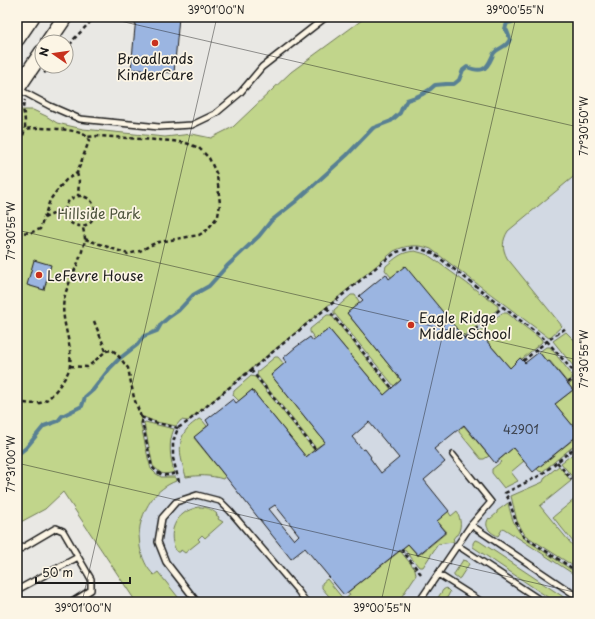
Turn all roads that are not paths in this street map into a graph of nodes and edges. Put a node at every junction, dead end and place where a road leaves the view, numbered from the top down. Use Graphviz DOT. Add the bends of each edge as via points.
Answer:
graph roads {
  1 [pos="32,17"];
  2 [pos="65,17"];
  3 [pos="326,17"];
  4 [pos="53,34"];
  5 [pos="17,39"];
  6 [pos="34,64"];
  7 [pos="17,89"];
  8 [pos="453,455"];
  9 [pos="471,525"];
  10 [pos="457,546"];
  11 [pos="17,550"];
  12 [pos="78,557"];
  13 [pos="438,574"];
  14 [pos="17,591"];
  15 [pos="578,597"];
  16 [pos="72,602"];
  17 [pos="197,602"];
  18 [pos="306,602"];
  19 [pos="419,602"];
  20 [pos="482,602"];
  21 [pos="543,602"];
  1 -- 5 [label="street"];
  2 -- 4 [label="street"];
  3 -- 7 [label="lane" via="262,67 240,93 215,114 192,125 159,127 80,119"];
  6 -- 7 [label="street"];
  8 -- 9 [label="lane" via="491,502"];
  9 -- 10 [label="lane"];
  9 -- 15 [label="lane"];
  10 -- 13 [label="lane"];
  10 -- 21 [label="lane"];
  11 -- 12 [label="lane" via="56,528 63,531"];
  12 -- 14 [label="lane"];
  12 -- 16 [label="lane" via="91,579 91,590"];
  13 -- 19 [label="lane"];
  13 -- 20 [label="lane"];
  17 -- 18 [label="lane" via="166,562 158,542 162,518 171,507 176,502 197,496 220,501"];
}
